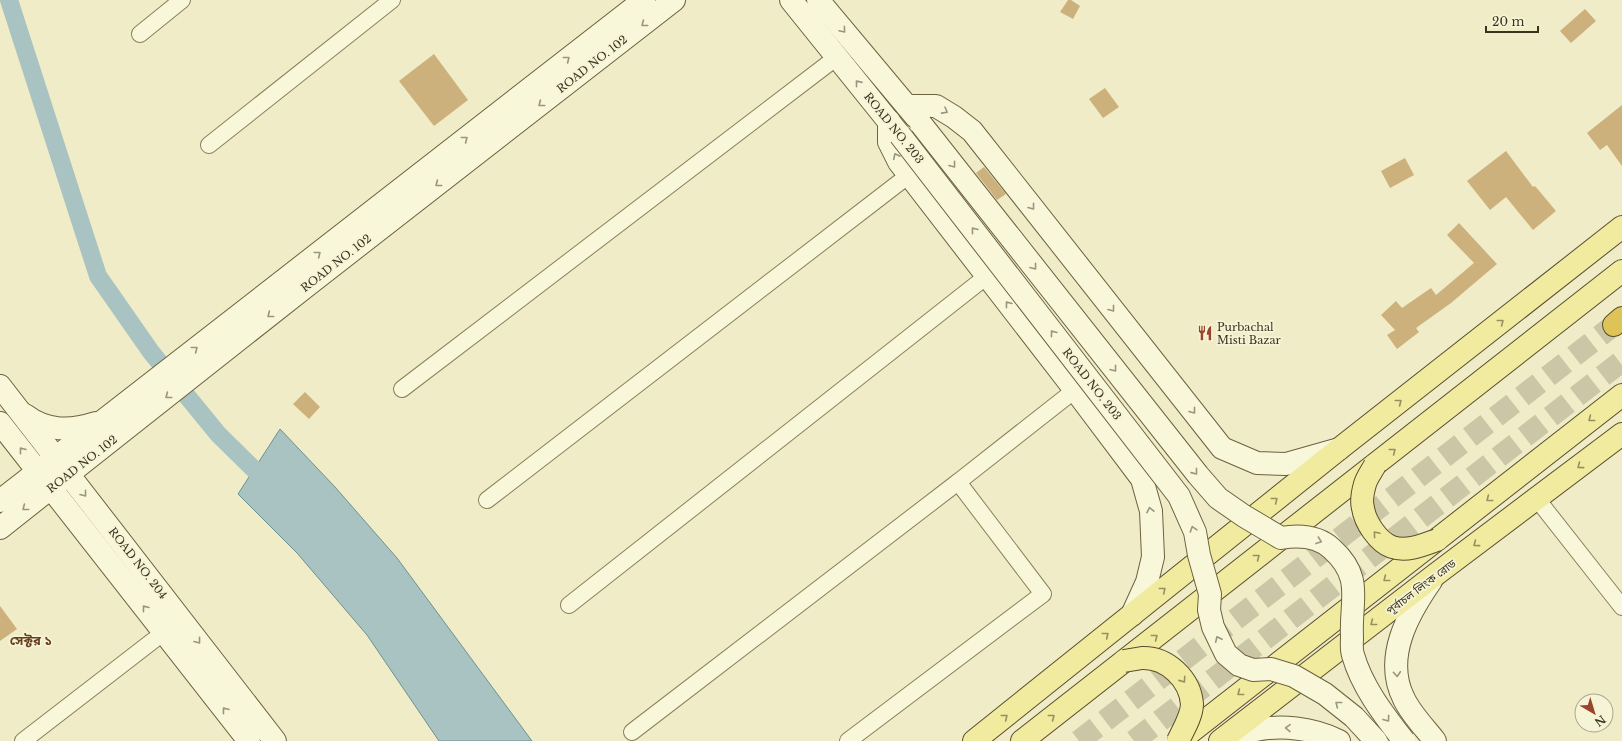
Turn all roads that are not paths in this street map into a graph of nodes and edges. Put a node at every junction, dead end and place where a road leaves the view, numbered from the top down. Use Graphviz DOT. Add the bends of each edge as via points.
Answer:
graph roads {
  1 [pos="182,0"];
  2 [pos="392,0"];
  3 [pos="644,0"];
  4 [pos="674,0"];
  5 [pos="791,0"];
  6 [pos="818,0"];
  7 [pos="140,34"];
  8 [pos="837,57"];
  9 [pos="907,106"];
  10 [pos="895,128"];
  11 [pos="209,145"];
  12 [pos="909,175"];
  13 [pos="1622,227"];
  14 [pos="1622,271"];
  15 [pos="987,276"];
  16 [pos="294,284"];
  17 [pos="0,386"];
  18 [pos="402,389"];
  19 [pos="1075,390"];
  20 [pos="1622,395"];
  21 [pos="18,409"];
  22 [pos="0,423"];
  23 [pos="111,423"];
  24 [pos="1622,434"];
  25 [pos="1339,449"];
  26 [pos="56,458"];
  27 [pos="1375,465"];
  28 [pos="38,471"];
  29 [pos="69,475"];
  30 [pos="958,482"];
  31 [pos="51,488"];
  32 [pos="1537,498"];
  33 [pos="487,500"];
  34 [pos="0,501"];
  35 [pos="0,528"];
  36 [pos="1281,538"];
  37 [pos="1437,540"];
  38 [pos="1435,575"];
  39 [pos="1210,594"];
  40 [pos="569,605"];
  41 [pos="1353,605"];
  42 [pos="1622,607"];
  43 [pos="1132,615"];
  44 [pos="181,619"];
  45 [pos="164,632"];
  46 [pos="1124,661"];
  47 [pos="1271,669"];
  48 [pos="632,732"];
  49 [pos="1222,740"];
  50 [pos="23,741"];
  51 [pos="249,741"];
  52 [pos="275,741"];
  53 [pos="848,741"];
  54 [pos="974,741"];
  55 [pos="1022,741"];
  56 [pos="1178,741"];
  57 [pos="1339,741"];
  58 [pos="1376,741"];
  59 [pos="1404,741"];
  60 [pos="1435,741"];
  1 -- 7 [label="street"];
  2 -- 11 [label="street"];
  16 -- 3 [label="street, ROAD NO. 102, one-way"];
  4 -- 16 [label="street, ROAD NO. 102, one-way"];
  5 -- 8 [label="street, ROAD NO. 203"];
  6 -- 9 [label="street, ROAD NO. 203, one-way"];
  10 -- 8 [label="street, ROAD NO. 203, one-way"];
  8 -- 18 [label="street"];
  9 -- 25 [label="street, one-way" via="936,106 954,116 972,132 1222,448 1257,463 1286,464"];
  9 -- 36 [label="street, ROAD NO. 203, one-way, bridge" via="1198,476 1218,498"];
  12 -- 10 [label="street, ROAD NO. 203, one-way" via="889,142"];
  39 -- 10 [label="street, ROAD NO. 203, one-way, bridge" via="1195,532 1179,496"];
  12 -- 15 [label="street, ROAD NO. 203"];
  12 -- 33 [label="street"];
  25 -- 13 [label="main road, one-way"];
  27 -- 14 [label="main road, one-way"];
  19 -- 15 [label="street, ROAD NO. 203, one-way"];
  15 -- 40 [label="street"];
  16 -- 23 [label="street, ROAD NO. 102"];
  17 -- 21 [label="street, ROAD NO. 204"];
  19 -- 30 [label="street"];
  43 -- 19 [label="street, ROAD NO. 203, one-way" via="1147,582 1153,557 1151,511 1142,479"];
  20 -- 37 [label="main road, one-way"];
  21 -- 23 [label="street" via="44,426 61,430"];
  21 -- 26 [label="street, ROAD NO. 204"];
  28 -- 22 [label="street, ROAD NO. 204, one-way"];
  23 -- 26 [label="street, ROAD NO. 102"];
  23 -- 29 [label="street, ROAD NO. 102"];
  24 -- 32 [label="main road, পূর্বাচল লিংক রোড, one-way"];
  43 -- 25 [label="main road, one-way"];
  26 -- 28 [label="street, ROAD NO. 102"];
  26 -- 29 [label="street, ROAD NO. 204"];
  27 -- 36 [label="main road, bridge"];
  37 -- 27 [label="main road, one-way, bridge" via="1418,547 1404,548 1391,547 1376,536 1363,509 1362,497 1365,483"];
  28 -- 31 [label="street, ROAD NO. 204"];
  28 -- 34 [label="street, ROAD NO. 102"];
  29 -- 31 [label="street, ROAD NO. 102"];
  29 -- 44 [label="street, ROAD NO. 204, one-way"];
  30 -- 48 [label="street"];
  30 -- 53 [label="street" via="1043,594"];
  31 -- 35 [label="street, ROAD NO. 102, one-way"];
  45 -- 31 [label="street, ROAD NO. 204, one-way"];
  32 -- 38 [label="main road, পূর্বাচল লিংক রোড, one-way"];
  32 -- 42 [label="street"];
  39 -- 36 [label="main road, one-way"];
  36 -- 41 [label="street, one-way, bridge" via="1308,537 1326,544 1341,557 1349,569 1354,586"];
  37 -- 41 [label="main road, one-way, bridge"];
  38 -- 49 [label="main road, পূর্বাচল লিংক রোড, one-way"];
  38 -- 60 [label="street, one-way" via="1415,604 1403,628 1396,675 1404,700"];
  46 -- 39 [label="main road, one-way, bridge"];
  47 -- 39 [label="street, ROAD NO. 203, one-way, bridge" via="1253,670 1239,665 1226,654 1213,627 1209,610"];
  41 -- 47 [label="main road"];
  41 -- 59 [label="street, one-way, bridge" via="1352,653 1357,669 1374,701"];
  54 -- 43 [label="main road, one-way"];
  44 -- 45 [label="street"];
  44 -- 52 [label="street, ROAD NO. 204, one-way"];
  45 -- 50 [label="street"];
  51 -- 45 [label="street, ROAD NO. 204, one-way"];
  55 -- 46 [label="main road, one-way"];
  46 -- 56 [label="main road, one-way, bridge" via="1144,658 1162,661 1179,674 1188,687 1192,705 1189,719"];
  47 -- 56 [label="main road, one-way"];
  58 -- 47 [label="street, ROAD NO. 203, one-way, bridge" via="1354,717 1325,694 1294,676"];
  57 -- 49 [label="street, one-way" via="1301,728 1251,730"];
}
